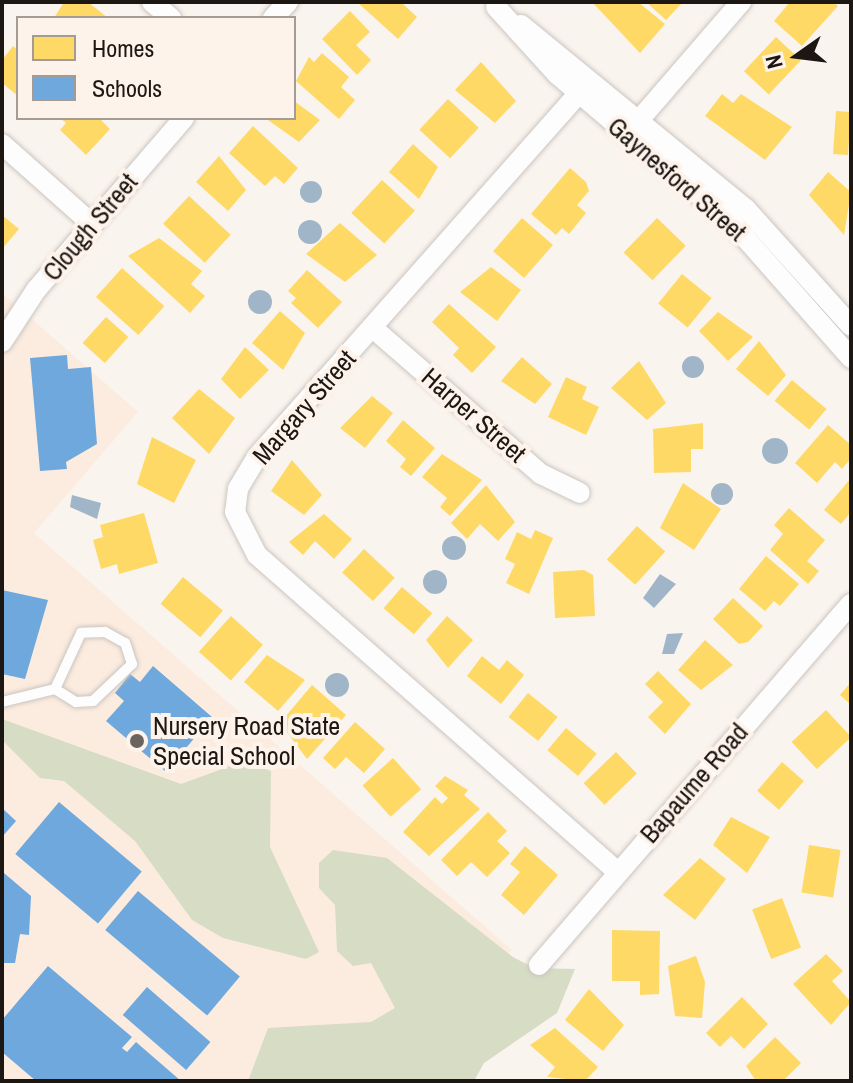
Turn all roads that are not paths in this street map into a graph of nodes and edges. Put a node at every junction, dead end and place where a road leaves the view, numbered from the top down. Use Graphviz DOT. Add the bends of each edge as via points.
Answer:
graph roads {
  1 [pos="152,2"];
  2 [pos="741,2"];
  3 [pos="494,5"];
  4 [pos="169,16"];
  5 [pos="579,93"];
  6 [pos="640,119"];
  7 [pos="182,120"];
  8 [pos="2,144"];
  9 [pos="92,224"];
  10 [pos="851,326"];
  11 [pos="374,329"];
  12 [pos="2,342"];
  13 [pos="851,358"];
  14 [pos="580,493"];
  15 [pos="851,604"];
  16 [pos="55,689"];
  17 [pos="2,702"];
  18 [pos="617,871"];
  19 [pos="539,965"];
  1 -- 4 [label="street"];
  2 -- 6 [label="street"];
  3 -- 5 [label="street, Gaynesford Street"];
  3 -- 6 [label="street, Gaynesford Street"];
  5 -- 11 [label="street, Margary Street"];
  5 -- 13 [label="street, Gaynesford Street" via="733,224"];
  6 -- 10 [label="street, Gaynesford Street" via="746,209"];
  7 -- 9 [label="street, Clough Street"];
  8 -- 9 [label="street"];
  9 -- 12 [label="street, Clough Street"];
  11 -- 14 [label="street, Harper Street" via="541,474"];
  11 -- 18 [label="street, Margary Street" via="257,457 238,489 241,535"];
  15 -- 18 [label="street, Bapaume Road"];
  16 -- 16 [label="lane" via="76,702 108,694 132,664 125,643 105,632 81,633"];
  16 -- 17 [label="lane"];
  18 -- 19 [label="street, Bapaume Road"];
}
